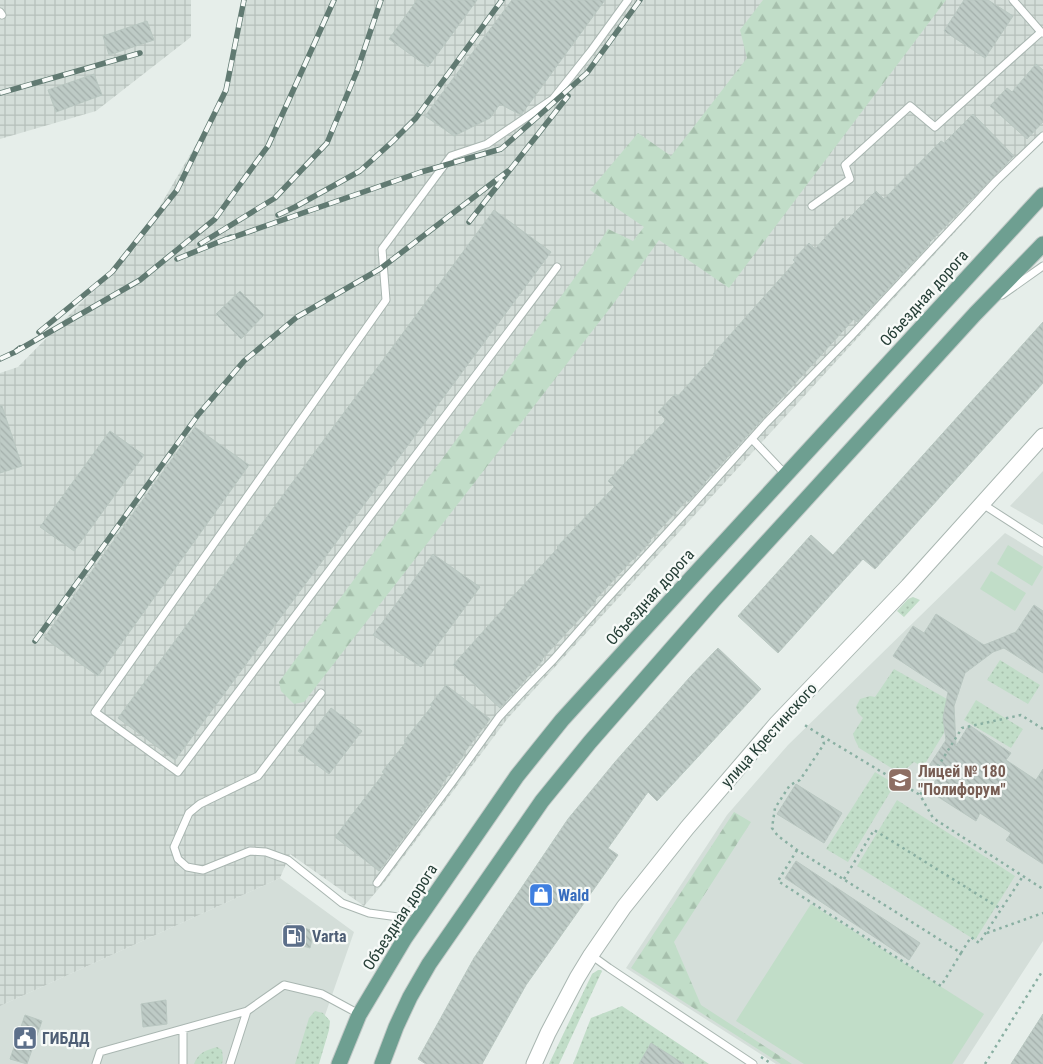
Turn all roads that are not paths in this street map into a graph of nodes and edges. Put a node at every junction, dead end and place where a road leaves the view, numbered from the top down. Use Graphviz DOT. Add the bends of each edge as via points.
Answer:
graph roads {
  1 [pos="628,0"];
  2 [pos="1013,0"];
  3 [pos="1042,32"];
  4 [pos="1043,136"];
  5 [pos="1043,195"];
  6 [pos="812,206"];
  7 [pos="1043,244"];
  8 [pos="1043,266"];
  9 [pos="557,267"];
  10 [pos="975,314"];
  11 [pos="1043,436"];
  12 [pos="752,439"];
  13 [pos="786,475"];
  14 [pos="981,503"];
  15 [pos="1043,543"];
  16 [pos="320,693"];
  17 [pos="377,883"];
  18 [pos="431,900"];
  19 [pos="591,955"];
  20 [pos="247,1011"];
  21 [pos="359,1014"];
  22 [pos="183,1029"];
  23 [pos="96,1064"];
  24 [pos="183,1064"];
  25 [pos="230,1064"];
  26 [pos="338,1064"];
  27 [pos="382,1064"];
  28 [pos="534,1064"];
  29 [pos="753,1064"];
  1 -- 9 [label="lane" via="553,99 487,144 451,156 445,164 382,249 386,300 95,712 178,772"];
  2 -- 3 [label="lane"];
  3 -- 6 [label="lane" via="935,127 910,106 845,165 850,178"];
  4 -- 12 [label="lane" via="996,181"];
  5 -- 13 [label="main road, Объездная дорога"];
  7 -- 10 [label="main road"];
  8 -- 10 [label="lane"];
  10 -- 27 [label="main road" via="714,600 542,801 429,964 410,997"];
  11 -- 14 [label="street, улица Крестинского"];
  12 -- 13 [label="lane"];
  12 -- 17 [label="lane" via="499,717"];
  13 -- 18 [label="main road, Объездная дорога" via="562,720 517,776"];
  14 -- 15 [label="lane"];
  14 -- 19 [label="street, улица Крестинского" via="908,586 776,723 624,906"];
  16 -- 18 [label="lane" via="258,776 200,804 189,813 174,847 178,859 188,867 203,870 250,851 266,852 288,860 342,903 369,914 398,917"];
  18 -- 21 [label="main road, Объездная дорога" via="404,938"];
  19 -- 28 [label="street, улица Крестинского"];
  19 -- 29 [label="lane"];
  20 -- 21 [label="lane" via="284,985 322,994"];
  20 -- 22 [label="lane"];
  20 -- 25 [label="lane"];
  21 -- 26 [label="main road, Объездная дорога"];
  22 -- 23 [label="lane" via="100,1052"];
  22 -- 24 [label="lane"];
}
